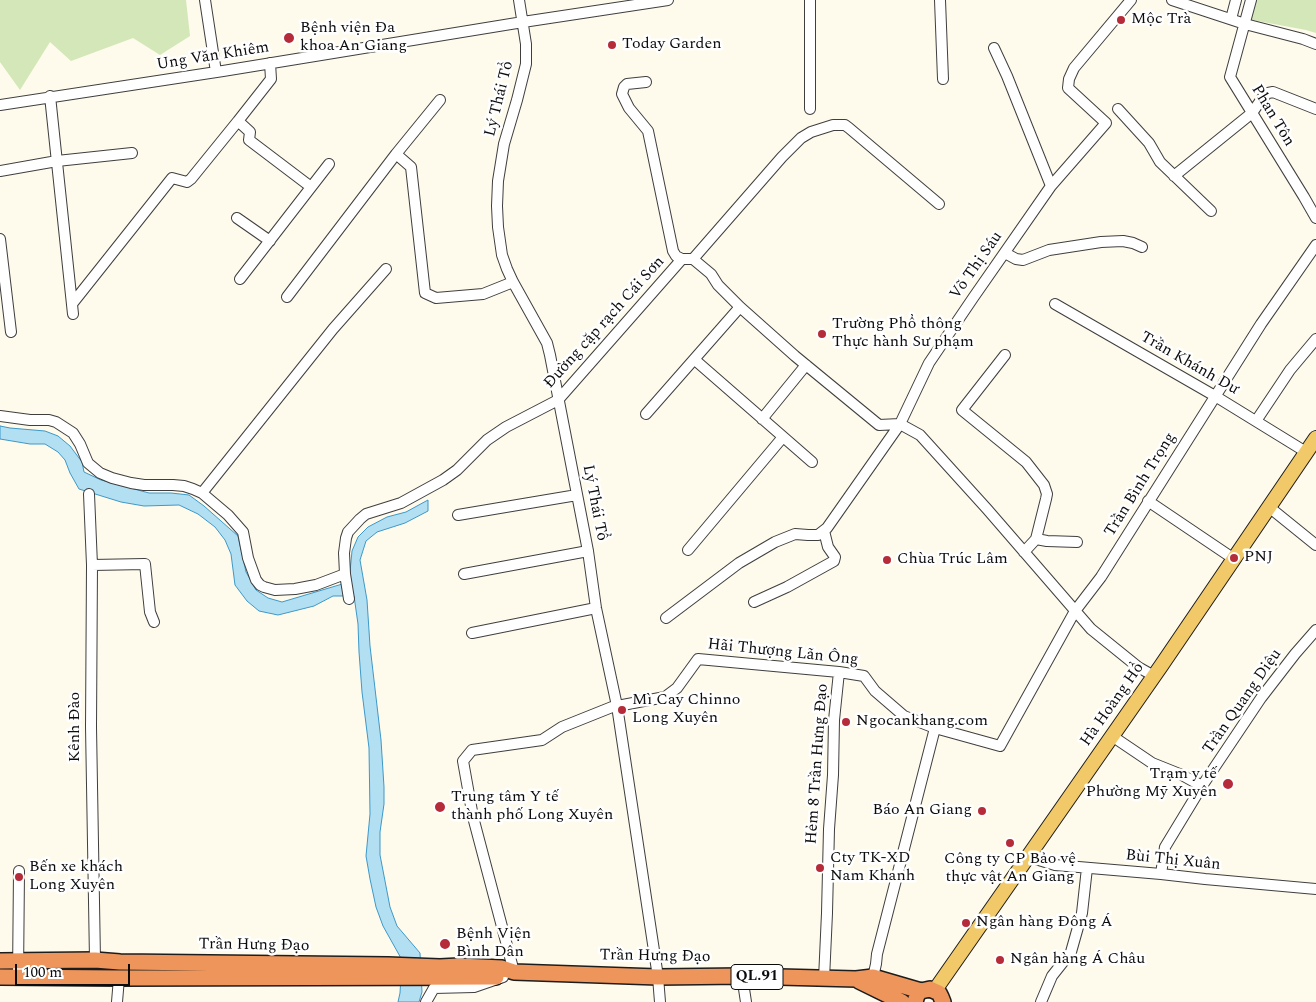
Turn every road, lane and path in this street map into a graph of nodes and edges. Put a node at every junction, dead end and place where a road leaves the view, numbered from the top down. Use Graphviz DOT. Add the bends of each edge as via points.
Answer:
graph roads {
  1 [pos="205,0"];
  2 [pos="520,0"];
  3 [pos="668,0"];
  4 [pos="810,0"];
  5 [pos="940,0"];
  6 [pos="1131,0"];
  7 [pos="1236,0"];
  8 [pos="1251,0"];
  9 [pos="1176,1"];
  10 [pos="1230,19"];
  11 [pos="523,22"];
  12 [pos="1245,24"];
  13 [pos="1316,44"];
  14 [pos="994,48"];
  15 [pos="270,63"];
  16 [pos="216,72"];
  17 [pos="943,79"];
  18 [pos="646,82"];
  19 [pos="50,96"];
  20 [pos="440,100"];
  21 [pos="0,105"];
  22 [pos="810,109"];
  23 [pos="1118,109"];
  24 [pos="1316,109"];
  25 [pos="1252,113"];
  26 [pos="238,121"];
  27 [pos="132,153"];
  28 [pos="396,154"];
  29 [pos="57,162"];
  30 [pos="329,164"];
  31 [pos="0,171"];
  32 [pos="1174,176"];
  33 [pos="1050,186"];
  34 [pos="311,187"];
  35 [pos="939,204"];
  36 [pos="1211,211"];
  37 [pos="237,218"];
  38 [pos="1316,218"];
  39 [pos="0,239"];
  40 [pos="270,241"];
  41 [pos="1316,245"];
  42 [pos="1142,247"];
  43 [pos="1005,253"];
  44 [pos="682,259"];
  45 [pos="694,259"];
  46 [pos="386,269"];
  47 [pos="240,279"];
  48 [pos="513,282"];
  49 [pos="286,297"];
  50 [pos="1055,304"];
  51 [pos="740,307"];
  52 [pos="11,332"];
  53 [pos="1316,339"];
  54 [pos="1005,355"];
  55 [pos="695,360"];
  56 [pos="806,365"];
  57 [pos="1215,396"];
  58 [pos="558,400"];
  59 [pos="646,414"];
  60 [pos="0,416"];
  61 [pos="762,419"];
  62 [pos="1256,422"];
  63 [pos="900,424"];
  64 [pos="783,437"];
  65 [pos="1316,438"];
  66 [pos="1306,452"];
  67 [pos="812,462"];
  68 [pos="202,493"];
  69 [pos="89,494"];
  70 [pos="577,495"];
  71 [pos="1148,501"];
  72 [pos="1269,507"];
  73 [pos="458,515"];
  74 [pos="824,531"];
  75 [pos="1036,539"];
  76 [pos="1077,542"];
  77 [pos="1316,545"];
  78 [pos="688,550"];
  79 [pos="588,551"];
  80 [pos="1024,552"];
  81 [pos="1234,559"];
  82 [pos="92,565"];
  83 [pos="464,574"];
  84 [pos="345,576"];
  85 [pos="349,598"];
  86 [pos="754,602"];
  87 [pos="596,608"];
  88 [pos="1075,611"];
  89 [pos="666,618"];
  90 [pos="154,622"];
  91 [pos="1316,630"];
  92 [pos="472,633"];
  93 [pos="839,672"];
  94 [pos="1154,676"];
  95 [pos="616,706"];
  96 [pos="935,728"];
  97 [pos="1112,736"];
  98 [pos="1000,746"];
  99 [pos="1202,786"];
  100 [pos="1029,857"];
  101 [pos="1087,868"];
  102 [pos="19,871"];
  103 [pos="1161,874"];
  104 [pos="1316,889"];
  105 [pos="95,960"];
  106 [pos="17,961"];
  107 [pos="0,962"];
  108 [pos="120,962"];
  109 [pos="384,971"];
  110 [pos="509,975"];
  111 [pos="742,976"];
  112 [pos="0,977"];
  113 [pos="18,977"];
  114 [pos="658,977"];
  115 [pos="873,977"];
  116 [pos="118,978"];
  117 [pos="824,979"];
  118 [pos="856,979"];
  119 [pos="934,997"];
  120 [pos="117,1002"];
  121 [pos="426,1002"];
  122 [pos="660,1002"];
  123 [pos="746,1002"];
  124 [pos="902,1002"];
  125 [pos="1041,1002"];
  1 -- 16 [label="street"];
  2 -- 11 [label="street, Lý Thái Tổ"];
  3 -- 11 [label="street, Ung Văn Khiêm"];
  4 -- 22 [label="street"];
  5 -- 17 [label="street"];
  6 -- 33 [label="street, Võ Thị Sáu" via="1074,68 1068,84 1068,88 1106,123"];
  7 -- 10 [label="street"];
  8 -- 12 [label="street, Phan Tôn"];
  9 -- 10 [label="street"];
  10 -- 12 [label="street"];
  11 -- 15 [label="street, Ung Văn Khiêm"];
  11 -- 48 [label="street, Lý Thái Tổ" via="526,64 504,144 498,182 501,246"];
  12 -- 13 [label="street"];
  12 -- 25 [label="street, Phan Tôn" via="1230,76"];
  14 -- 33 [label="street"];
  15 -- 16 [label="street, Ung Văn Khiêm"];
  15 -- 26 [label="street" via="271,79"];
  16 -- 19 [label="street, Ung Văn Khiêm"];
  18 -- 44 [label="street" via="627,84 622,94 648,131 673,251"];
  19 -- 21 [label="street, Ung Văn Khiêm"];
  19 -- 29 [label="street"];
  20 -- 28 [label="street"];
  23 -- 32 [label="street"];
  24 -- 25 [label="street" via="1273,92 1263,97"];
  25 -- 32 [label="street"];
  25 -- 38 [label="street, Phan Tôn"];
  26 -- 29 [label="street" via="191,179 187,182 172,178 72,309"];
  26 -- 34 [label="street" via="250,132 248,140"];
  27 -- 29 [label="street"];
  28 -- 48 [label="street" via="410,167 425,294 436,298 483,294"];
  28 -- 49 [label="street"];
  29 -- 31 [label="street"];
  30 -- 34 [label="street"];
  32 -- 36 [label="street"];
  33 -- 43 [label="street, Võ Thị Sáu"];
  34 -- 40 [label="street"];
  35 -- 45 [label="street" via="849,128 833,125 801,138 782,156"];
  37 -- 40 [label="street"];
  39 -- 52 [label="street"];
  40 -- 47 [label="street"];
  41 -- 57 [label="street, Trần Bình Trọng" via="1260,324"];
  42 -- 43 [label="street" via="1133,243 1101,242 1049,250 1023,260"];
  43 -- 63 [label="street, Võ Thị Sáu" via="929,363"];
  44 -- 45 [label="street, Đường cặp rạch Cái Sơn"];
  44 -- 58 [label="street, Đường cặp rạch Cái Sơn"];
  45 -- 51 [label="street"];
  46 -- 68 [label="street"];
  48 -- 58 [label="street, Lý Thái Tổ" via="547,343"];
  50 -- 57 [label="street, Trần Khánh Dư"];
  51 -- 55 [label="street"];
  51 -- 56 [label="street"];
  53 -- 62 [label="street" via="1290,370"];
  54 -- 75 [label="street" via="962,410 1026,462 1044,485 1047,494"];
  55 -- 59 [label="street"];
  55 -- 61 [label="street"];
  56 -- 61 [label="street"];
  56 -- 63 [label="street" via="879,425"];
  57 -- 62 [label="street, Trần Khánh Dư"];
  57 -- 71 [label="street, Trần Bình Trọng"];
  58 -- 70 [label="street, Lý Thái Tổ"];
  58 -- 84 [label="street, Đường cặp rạch Cái Sơn" via="487,440 444,480 402,503 366,514 348,532 344,553"];
  60 -- 68 [label="street" via="56,422 72,433 88,463 112,478 144,485 173,484"];
  61 -- 64 [label="street"];
  62 -- 66 [label="street, Trần Khánh Dư"];
  63 -- 74 [label="street, Võ Thị Sáu"];
  63 -- 80 [label="street" via="920,434"];
  64 -- 67 [label="street"];
  64 -- 78 [label="street"];
  65 -- 66 [label="main road, Hà Hoàng Hổ"];
  66 -- 72 [label="main road, Hà Hoàng Hổ"];
  68 -- 84 [label="street" via="243,532 248,558 260,585 275,590 295,589"];
  69 -- 82 [label="street, Kênh Đào"];
  70 -- 73 [label="street"];
  70 -- 79 [label="street, Lý Thái Tổ"];
  71 -- 81 [label="street"];
  71 -- 88 [label="street, Trần Bình Trọng" via="1101,578"];
  72 -- 77 [label="street"];
  72 -- 81 [label="main road, Hà Hoàng Hổ"];
  74 -- 86 [label="street" via="834,561"];
  74 -- 89 [label="street" via="818,535 795,534 775,542 739,563"];
  75 -- 76 [label="street"];
  75 -- 80 [label="street"];
  79 -- 83 [label="street"];
  79 -- 87 [label="street, Lý Thái Tổ"];
  80 -- 88 [label="street"];
  81 -- 94 [label="main road, Hà Hoàng Hổ"];
  82 -- 90 [label="street" via="145,564"];
  82 -- 105 [label="street, Kênh Đào"];
  84 -- 85 [label="street, Đường cặp rạch Cái Sơn"];
  87 -- 92 [label="street"];
  87 -- 95 [label="street, Lý Thái Tổ"];
  88 -- 94 [label="street" via="1091,629"];
  88 -- 98 [label="street, Trần Bình Trọng"];
  91 -- 99 [label="street, Trần Quang Diệu" via="1261,698"];
  93 -- 95 [label="street, Hãi Thượng Lãn Ông" via="698,659 677,688 666,697"];
  93 -- 96 [label="street, Hãi Thượng Lãn Ông" via="864,676 875,691 904,716"];
  93 -- 117 [label="street, Hẻm 8 Trần Hưng Đạo" via="834,720"];
  94 -- 97 [label="main road, Hà Hoàng Hổ"];
  95 -- 110 [label="street, Hãi Thượng Lãn Ông" via="562,727 542,740 472,750 462,761"];
  95 -- 114 [label="street, Lý Thái Tổ"];
  96 -- 98 [label="street, Hãi Thượng Lãn Ông"];
  96 -- 115 [label="street" via="876,954"];
  97 -- 99 [label="street" via="1152,763"];
  97 -- 100 [label="main road, Hà Hoàng Hổ"];
  99 -- 103 [label="street, Trần Quang Diệu" via="1164,846"];
  100 -- 101 [label="street, Bùi Thị Xuân" via="1055,866"];
  100 -- 119 [label="main road, Hà Hoàng Hổ"];
  101 -- 103 [label="street, Bùi Thị Xuân"];
  101 -- 125 [label="street" via="1082,913 1071,952 1052,976"];
  102 -- 106 [label="street"];
  103 -- 104 [label="street, Bùi Thị Xuân"];
  105 -- 106 [label="highway, Trần Hưng Đạo / QL.91"];
  105 -- 108 [label="highway, Trần Hưng Đạo / QL.91"];
  106 -- 107 [label="highway, Trần Hưng Đạo / QL.91"];
  106 -- 113 [label="street"];
  108 -- 109 [label="highway, Trần Hưng Đạo / QL.91"];
  108 -- 116 [label="highway"];
  109 -- 110 [label="highway, Trần Hưng Đạo / QL.91"];
  109 -- 116 [label="highway, Trần Hưng Đạo / QL.91"];
  110 -- 114 [label="highway, Trần Hưng Đạo / QL.91"];
  110 -- 121 [label="street" via="474,987 437,987"];
  111 -- 114 [label="highway, Trần Hưng Đạo / QL.91"];
  111 -- 117 [label="highway, Trần Hưng Đạo / QL.91"];
  111 -- 123 [label="street"];
  112 -- 113 [label="highway, Trần Hưng Đạo / QL.91"];
  113 -- 116 [label="highway, Trần Hưng Đạo / QL.91"];
  114 -- 122 [label="street, Lý Thái Tổ"];
  115 -- 118 [label="highway, Trần Hưng Đạo / QL.91"];
  115 -- 119 [label="highway, Trần Hưng Đạo / QL.91"];
  116 -- 120 [label="street"];
  117 -- 118 [label="highway, Trần Hưng Đạo / QL.91"];
  118 -- 124 [label="highway, Trần Hưng Đạo / QL.91"];
}
